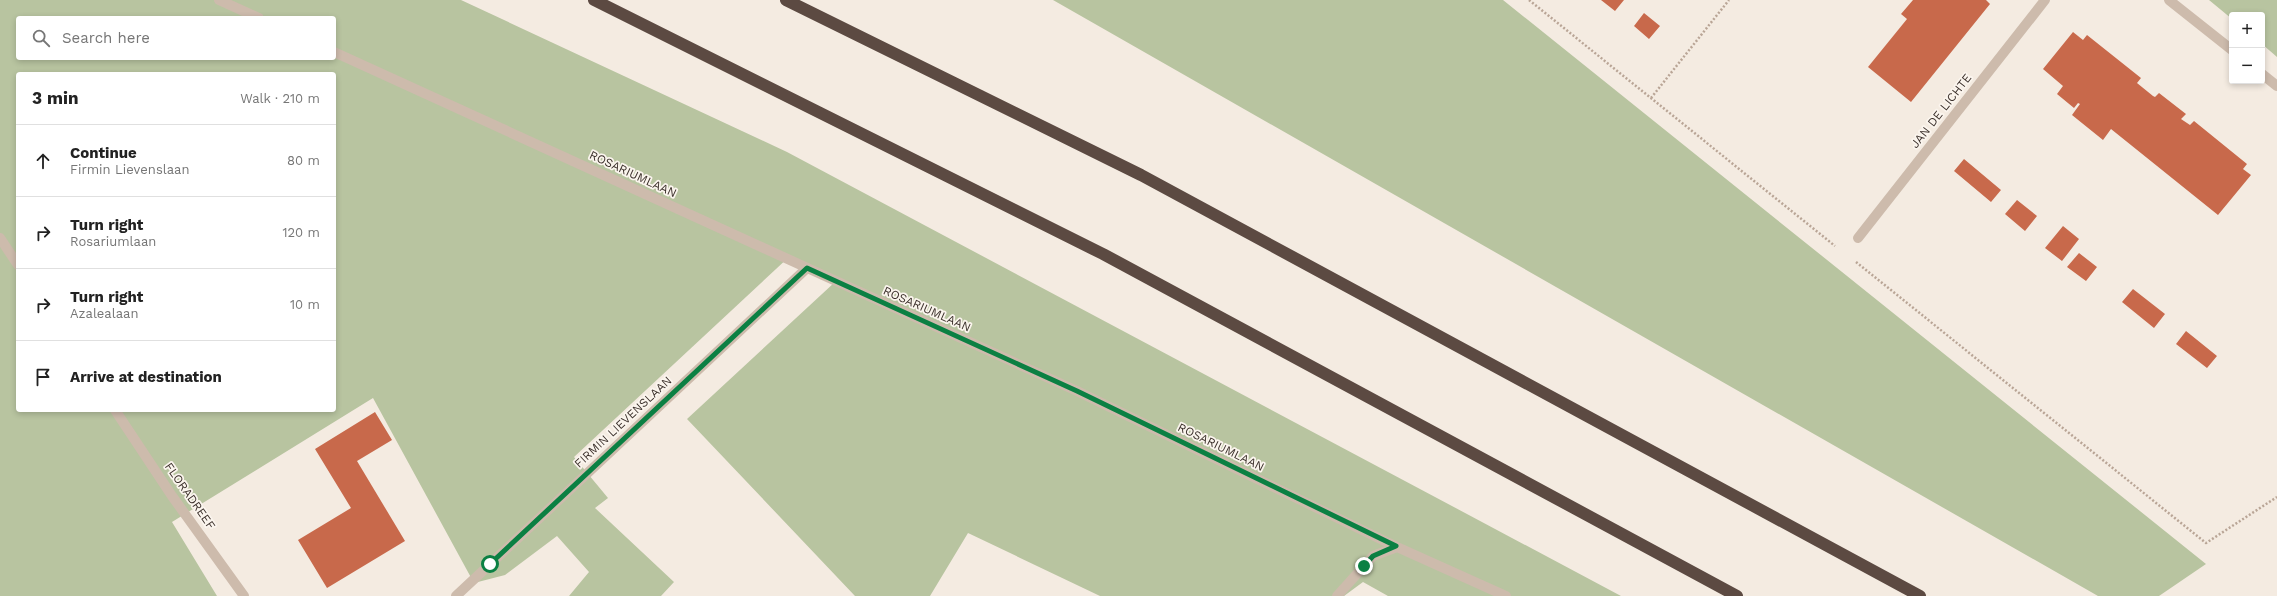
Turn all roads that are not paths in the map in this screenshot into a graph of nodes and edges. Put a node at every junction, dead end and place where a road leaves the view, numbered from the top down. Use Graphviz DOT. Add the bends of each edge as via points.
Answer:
graph roads {
  1 [pos="219,0"];
  2 [pos="594,0"];
  3 [pos="786,0"];
  4 [pos="2045,0"];
  5 [pos="2169,0"];
  6 [pos="255,16"];
  7 [pos="2229,48"];
  8 [pos="336,53"];
  9 [pos="2265,76"];
  10 [pos="2277,86"];
  11 [pos="0,238"];
  12 [pos="1858,238"];
  13 [pos="16,262"];
  14 [pos="807,268"];
  15 [pos="116,412"];
  16 [pos="1396,546"];
  17 [pos="244,596"];
  18 [pos="456,596"];
  19 [pos="1337,596"];
  20 [pos="1506,596"];
  21 [pos="1737,596"];
  22 [pos="1920,596"];
  1 -- 6 [label="street"];
  2 -- 21 [label="highway" via="1103,254"];
  3 -- 22 [label="highway" via="1141,175"];
  4 -- 12 [label="street, JAN DE LICHTE"];
  5 -- 7 [label="street"];
  8 -- 14 [label="street, ROSARIUMLAAN"];
  9 -- 10 [label="street"];
  11 -- 13 [label="street"];
  14 -- 16 [label="street, ROSARIUMLAAN" via="1077,391"];
  14 -- 18 [label="street, FIRMIN LIEVENSLAAN"];
  15 -- 17 [label="street, FLORADREEF" via="172,496"];
  16 -- 19 [label="street" via="1373,556"];
  16 -- 20 [label="street, ROSARIUMLAAN"];
}
